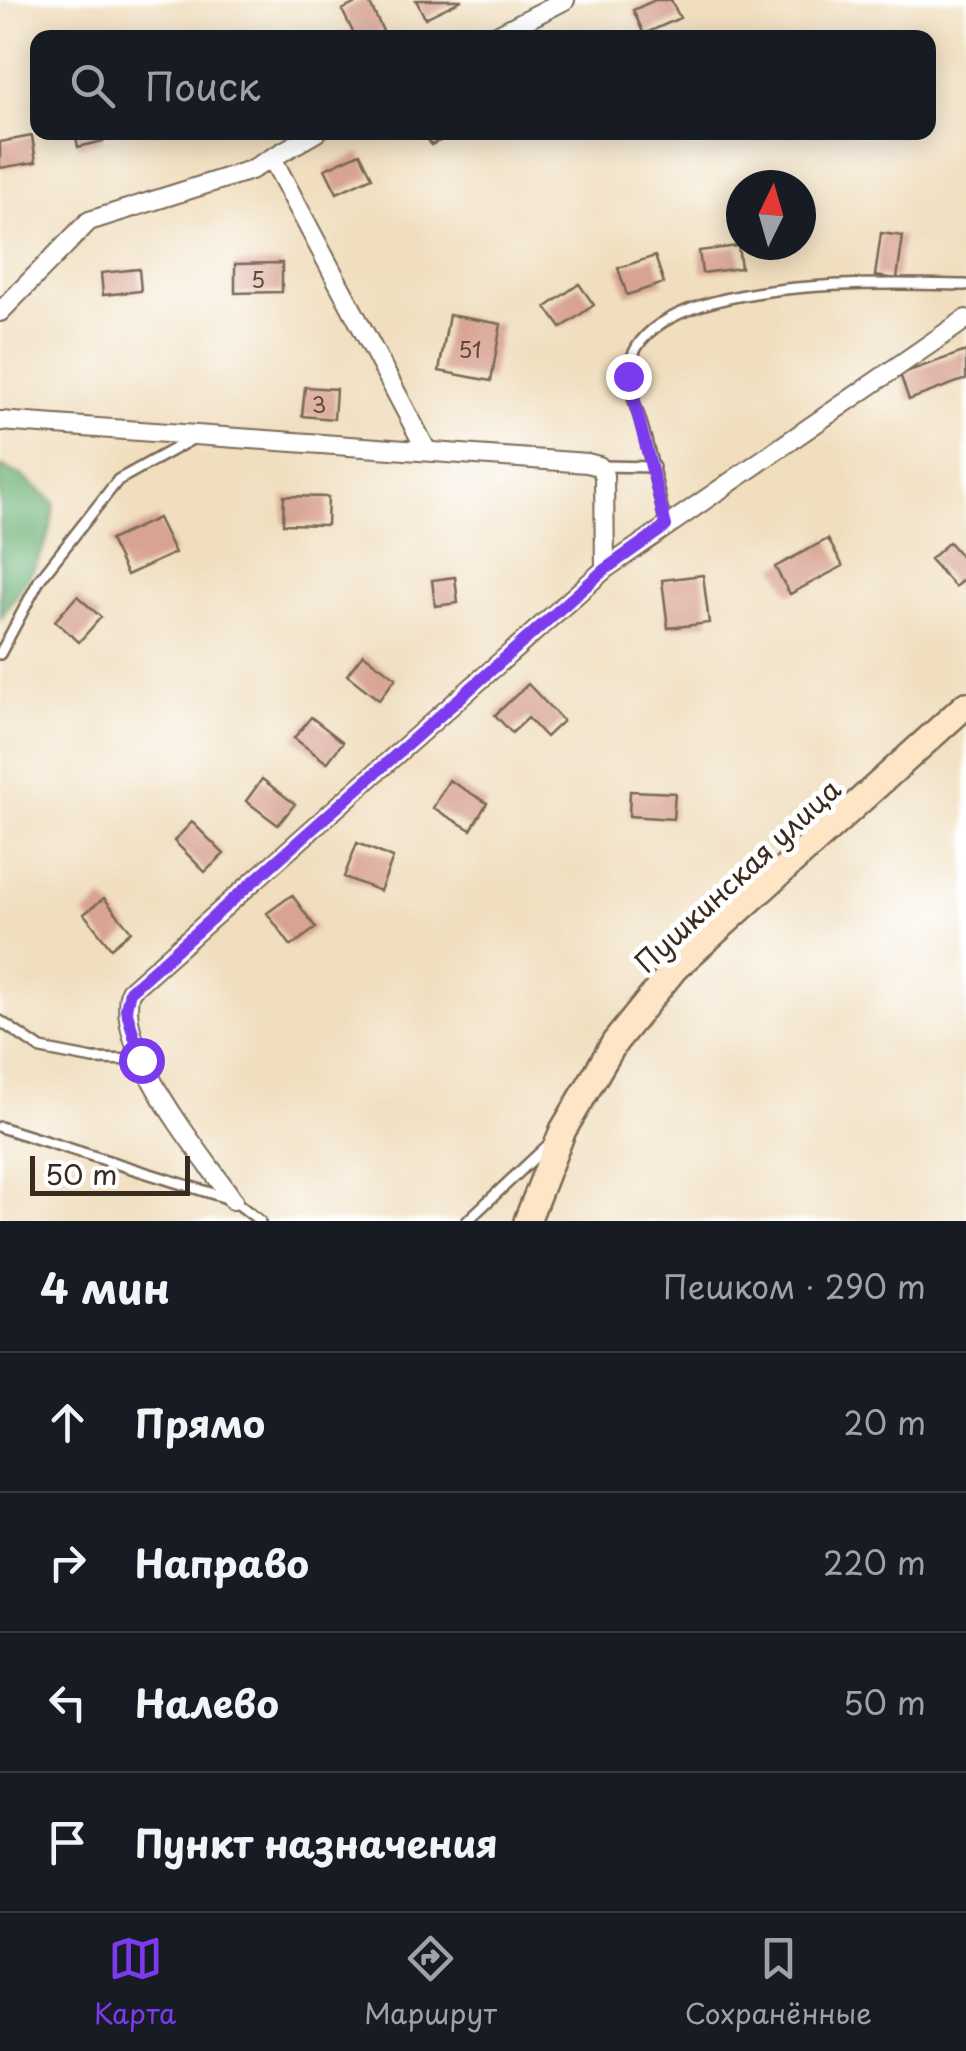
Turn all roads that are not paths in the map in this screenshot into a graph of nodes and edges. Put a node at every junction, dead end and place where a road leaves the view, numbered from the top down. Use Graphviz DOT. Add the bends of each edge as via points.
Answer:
graph roads {
  1 [pos="565,0"];
  2 [pos="507,30"];
  3 [pos="304,140"];
  4 [pos="272,158"];
  5 [pos="966,285"];
  6 [pos="0,312"];
  7 [pos="966,319"];
  8 [pos="0,421"];
  9 [pos="200,435"];
  10 [pos="427,451"];
  11 [pos="599,466"];
  12 [pos="654,468"];
  13 [pos="666,526"];
  14 [pos="604,570"];
  15 [pos="0,654"];
  16 [pos="966,705"];
  17 [pos="0,1021"];
  18 [pos="141,1060"];
  19 [pos="0,1127"];
  20 [pos="563,1130"];
  21 [pos="233,1200"];
  22 [pos="260,1221"];
  23 [pos="467,1221"];
  24 [pos="528,1221"];
  1 -- 2 [label="street"];
  3 -- 4 [label="street"];
  4 -- 6 [label="street" via="89,221"];
  4 -- 10 [label="street"];
  5 -- 12 [label="lane" via="816,284 730,298 655,325 638,346 628,376"];
  7 -- 13 [label="street"];
  8 -- 9 [label="street"];
  9 -- 10 [label="street"];
  9 -- 15 [label="lane" via="118,480 40,579"];
  10 -- 11 [label="street"];
  11 -- 12 [label="lane"];
  11 -- 14 [label="street"];
  12 -- 13 [label="lane"];
  13 -- 14 [label="street"];
  14 -- 18 [label="street" via="130,991 127,1021"];
  16 -- 20 [label="main road, Пушкинская улица" via="674,968 615,1042"];
  17 -- 18 [label="lane" via="41,1050"];
  18 -- 21 [label="street"];
  19 -- 21 [label="lane"];
  20 -- 23 [label="lane"];
  20 -- 24 [label="main road, Пушкинская улица"];
  21 -- 22 [label="lane"];
}
